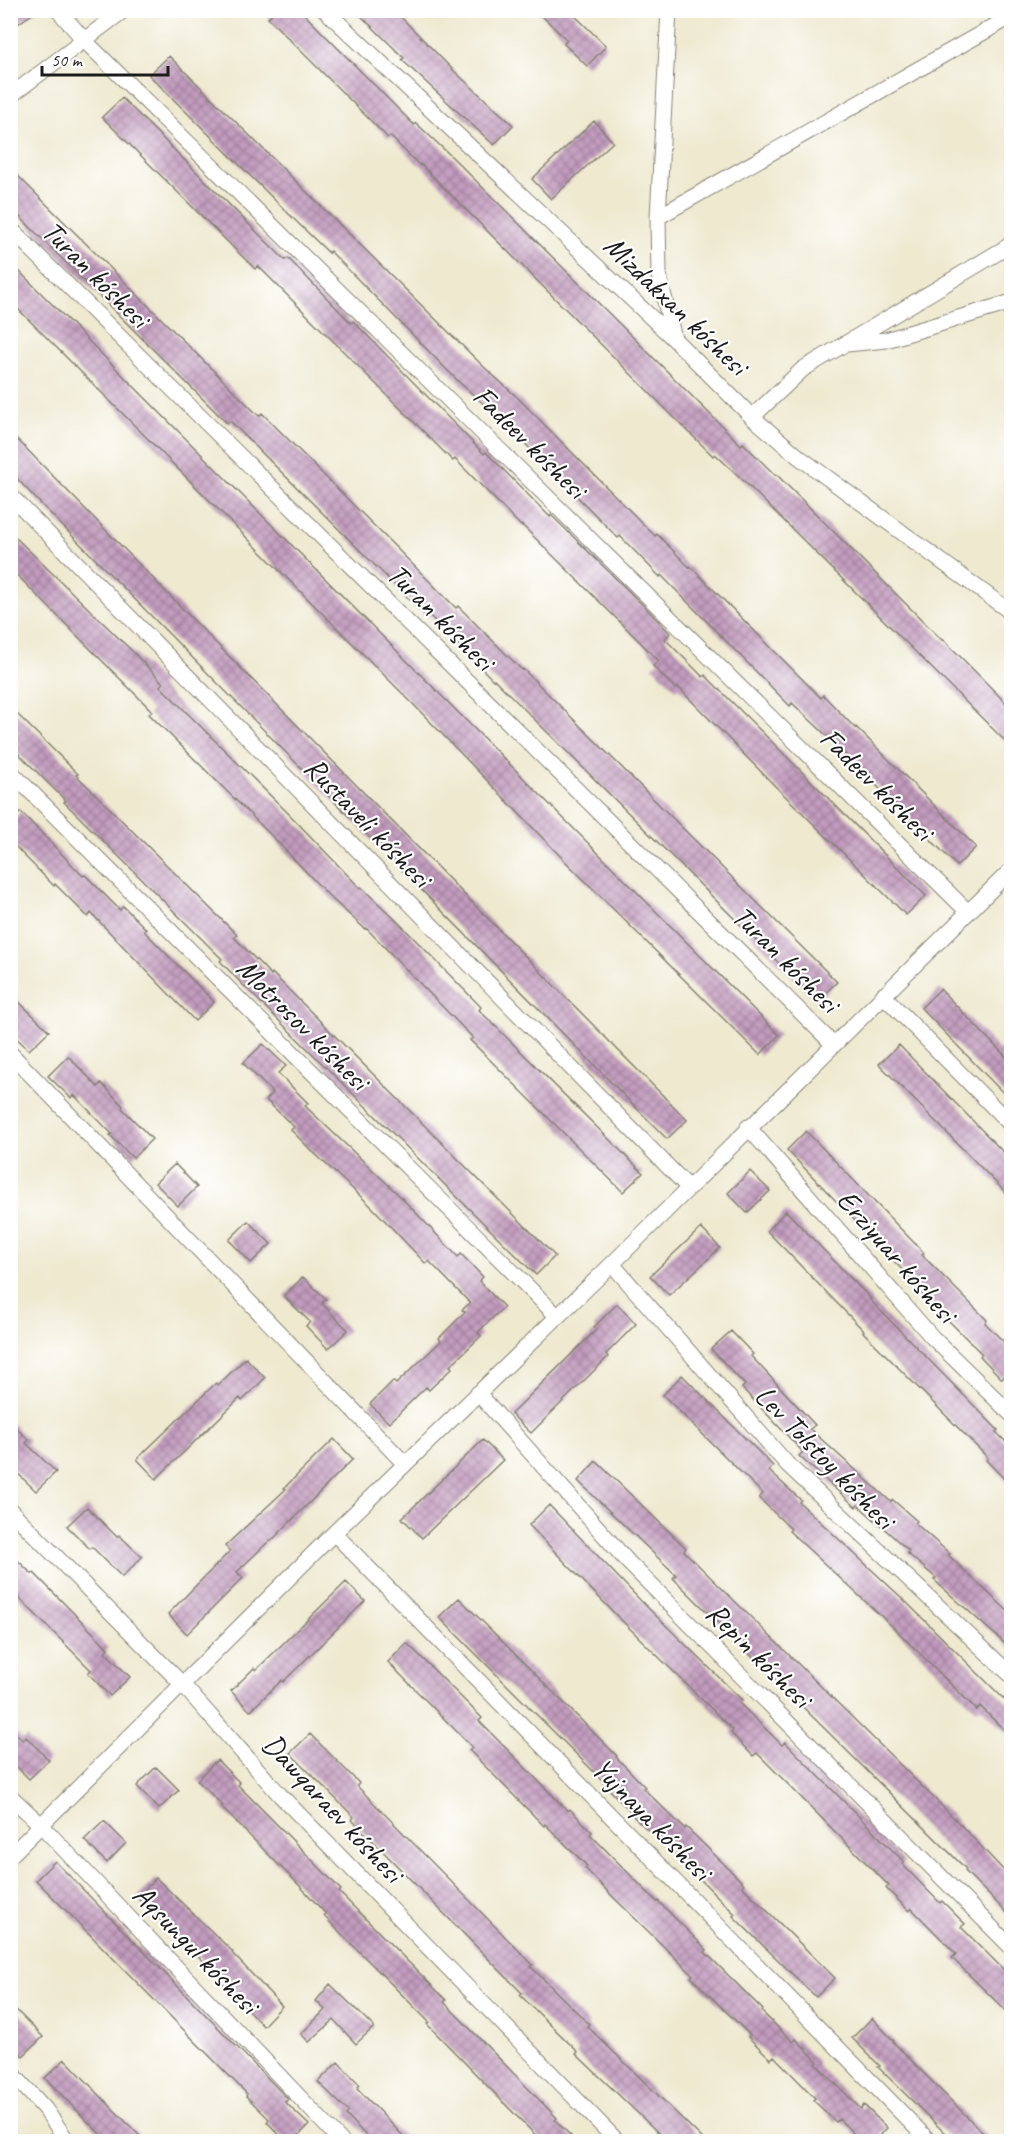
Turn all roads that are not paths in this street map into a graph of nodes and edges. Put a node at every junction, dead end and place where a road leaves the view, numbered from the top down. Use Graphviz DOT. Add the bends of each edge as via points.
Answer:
graph roads {
  1 [pos="58,10"];
  2 [pos="124,10"];
  3 [pos="325,10"];
  4 [pos="669,10"];
  5 [pos="1011,16"];
  6 [pos="84,41"];
  7 [pos="10,96"];
  8 [pos="658,217"];
  9 [pos="10,228"];
  10 [pos="1011,244"];
  11 [pos="1011,302"];
  12 [pos="674,339"];
  13 [pos="844,344"];
  14 [pos="752,417"];
  15 [pos="10,495"];
  16 [pos="1011,613"];
  17 [pos="14,780"];
  18 [pos="1011,869"];
  19 [pos="967,911"];
  20 [pos="883,995"];
  21 [pos="833,1044"];
  22 [pos="10,1053"];
  23 [pos="1011,1126"];
  24 [pos="748,1127"];
  25 [pos="688,1187"];
  26 [pos="612,1264"];
  27 [pos="557,1316"];
  28 [pos="478,1393"];
  29 [pos="1011,1414"];
  30 [pos="405,1464"];
  31 [pos="10,1510"];
  32 [pos="334,1533"];
  33 [pos="1011,1676"];
  34 [pos="183,1685"];
  35 [pos="10,1796"];
  36 [pos="41,1825"];
  37 [pos="10,1856"];
  38 [pos="1011,1948"];
  39 [pos="10,2071"];
  40 [pos="68,2142"];
  41 [pos="342,2142"];
  42 [pos="618,2142"];
  43 [pos="930,2142"];
  1 -- 6 [label="street, Fadeev kóshesi"];
  2 -- 6 [label="street"];
  3 -- 12 [label="street, Mizdakxan kóshesi"];
  4 -- 8 [label="street"];
  5 -- 8 [label="street"];
  6 -- 7 [label="street"];
  6 -- 19 [label="street, Fadeev kóshesi"];
  8 -- 12 [label="street" via="659,275"];
  9 -- 21 [label="street, Turan kóshesi"];
  10 -- 13 [label="street"];
  11 -- 13 [label="street" via="886,340"];
  12 -- 14 [label="street, Mizdakxan kóshesi"];
  13 -- 14 [label="street" via="803,369"];
  14 -- 16 [label="street, Mizdakxan kóshesi" via="799,457"];
  15 -- 25 [label="street, Rustaveli kóshesi"];
  17 -- 27 [label="street, Motrosov kóshesi"];
  18 -- 19 [label="street"];
  19 -- 20 [label="street"];
  20 -- 21 [label="street"];
  20 -- 23 [label="street"];
  21 -- 24 [label="street"];
  22 -- 30 [label="street"];
  24 -- 25 [label="street"];
  24 -- 29 [label="street, Erziyuar kóshesi" via="932,1337"];
  25 -- 26 [label="street"];
  26 -- 27 [label="street"];
  26 -- 33 [label="street, Lev Tolstoy kóshesi" via="787,1464"];
  27 -- 28 [label="street"];
  28 -- 30 [label="street"];
  28 -- 38 [label="street, Repin kóshesi" via="628,1562"];
  30 -- 32 [label="street"];
  31 -- 34 [label="street, Dawqaraev kóshesi"];
  32 -- 34 [label="street"];
  32 -- 43 [label="street, Yujnaya kóshesi"];
  34 -- 36 [label="street"];
  34 -- 42 [label="street, Dawqaraev kóshesi" via="280,1796"];
  35 -- 36 [label="street, Aqsungul kóshesi"];
  36 -- 37 [label="street"];
  36 -- 41 [label="street, Aqsungul kóshesi"];
  39 -- 40 [label="street" via="45,2109"];
}
